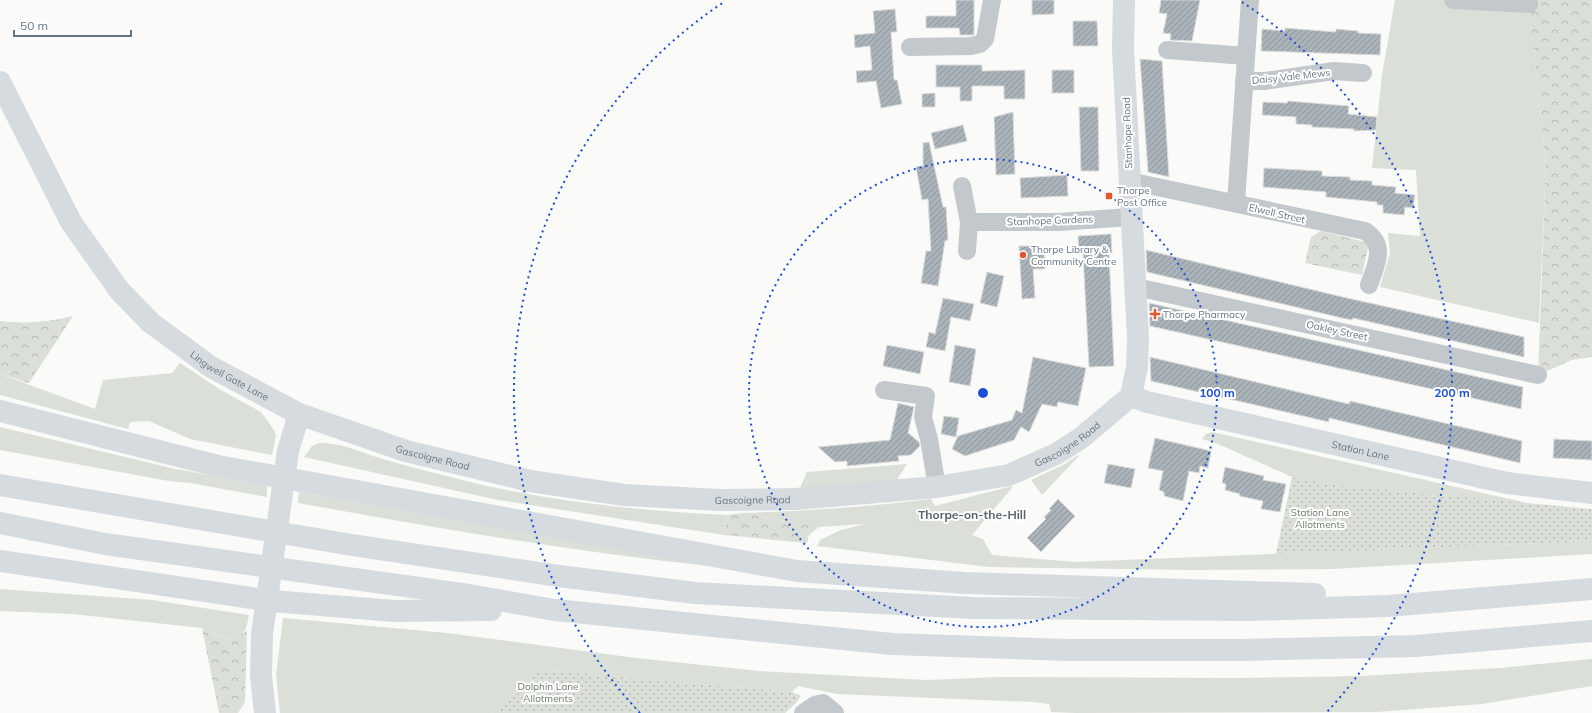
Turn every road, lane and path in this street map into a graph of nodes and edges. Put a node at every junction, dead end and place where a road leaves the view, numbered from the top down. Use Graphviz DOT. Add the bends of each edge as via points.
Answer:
graph roads {
  1 [pos="992,0"];
  2 [pos="1124,0"];
  3 [pos="1250,0"];
  4 [pos="1453,0"];
  5 [pos="1529,4"];
  6 [pos="910,47"];
  7 [pos="1167,50"];
  8 [pos="1246,56"];
  9 [pos="1363,73"];
  10 [pos="1244,81"];
  11 [pos="0,82"];
  12 [pos="1129,181"];
  13 [pos="962,186"];
  14 [pos="1236,204"];
  15 [pos="1130,217"];
  16 [pos="969,222"];
  17 [pos="967,251"];
  18 [pos="1369,285"];
  19 [pos="1136,286"];
  20 [pos="1538,375"];
  21 [pos="884,390"];
  22 [pos="1131,396"];
  23 [pos="0,411"];
  24 [pos="299,414"];
  25 [pos="4,485"];
  26 [pos="937,487"];
  27 [pos="1592,493"];
  28 [pos="0,523"];
  29 [pos="0,537"];
  30 [pos="105,544"];
  31 [pos="0,561"];
  32 [pos="1592,589"];
  33 [pos="1524,595"];
  34 [pos="555,610"];
  35 [pos="1592,631"];
  36 [pos="829,708"];
  37 [pos="265,713"];
  38 [pos="803,713"];
  1 -- 6 [label="street" via="985,38 980,44"];
  2 -- 12 [label="main road, Stanhope Road" via="1123,49"];
  3 -- 8 [label="street"];
  4 -- 5 [label="street"];
  7 -- 8 [label="street"];
  8 -- 10 [label="street"];
  9 -- 10 [label="street, Daisy Vale Mews" via="1334,71 1265,81"];
  10 -- 14 [label="street"];
  11 -- 24 [label="main road, Lingwell Gate Lane" via="71,222 119,290 151,323 211,367"];
  12 -- 14 [label="street, Elwell Street"];
  12 -- 15 [label="main road, Stanhope Road"];
  13 -- 16 [label="street"];
  14 -- 18 [label="street, Elwell Street" via="1365,231 1375,237 1379,247"];
  15 -- 16 [label="street, Stanhope Gardens" via="1059,222"];
  15 -- 19 [label="main road, Stanhope Road"];
  16 -- 17 [label="street"];
  19 -- 20 [label="street, Oakley Street"];
  19 -- 22 [label="main road, Stanhope Road" via="1137,367"];
  21 -- 26 [label="street" via="926,396 923,417"];
  22 -- 26 [label="main road, Gascoigne Road" via="1081,438 1029,467 1009,475"];
  22 -- 27 [label="main road, Station Lane" via="1147,402 1507,483"];
  23 -- 33 [label="main road" via="218,466 797,571 965,583 1256,593"];
  24 -- 26 [label="main road, Gascoigne Road" via="406,451 530,481 624,495 720,500 795,499"];
  24 -- 37 [label="main road" via="288,451 262,634 261,676"];
  25 -- 33 [label="main road" via="360,546 559,576 695,593 973,608 1250,610 1388,606"];
  28 -- 30 [label="main road"];
  29 -- 30 [label="main road"];
  30 -- 34 [label="main road" via="469,595"];
  31 -- 34 [label="main road" via="272,601 394,610"];
  32 -- 33 [label="main road"];
  34 -- 35 [label="main road" via="892,644 1068,650 1416,646"];
  36 -- 38 [label="street" via="815,705"];
}
